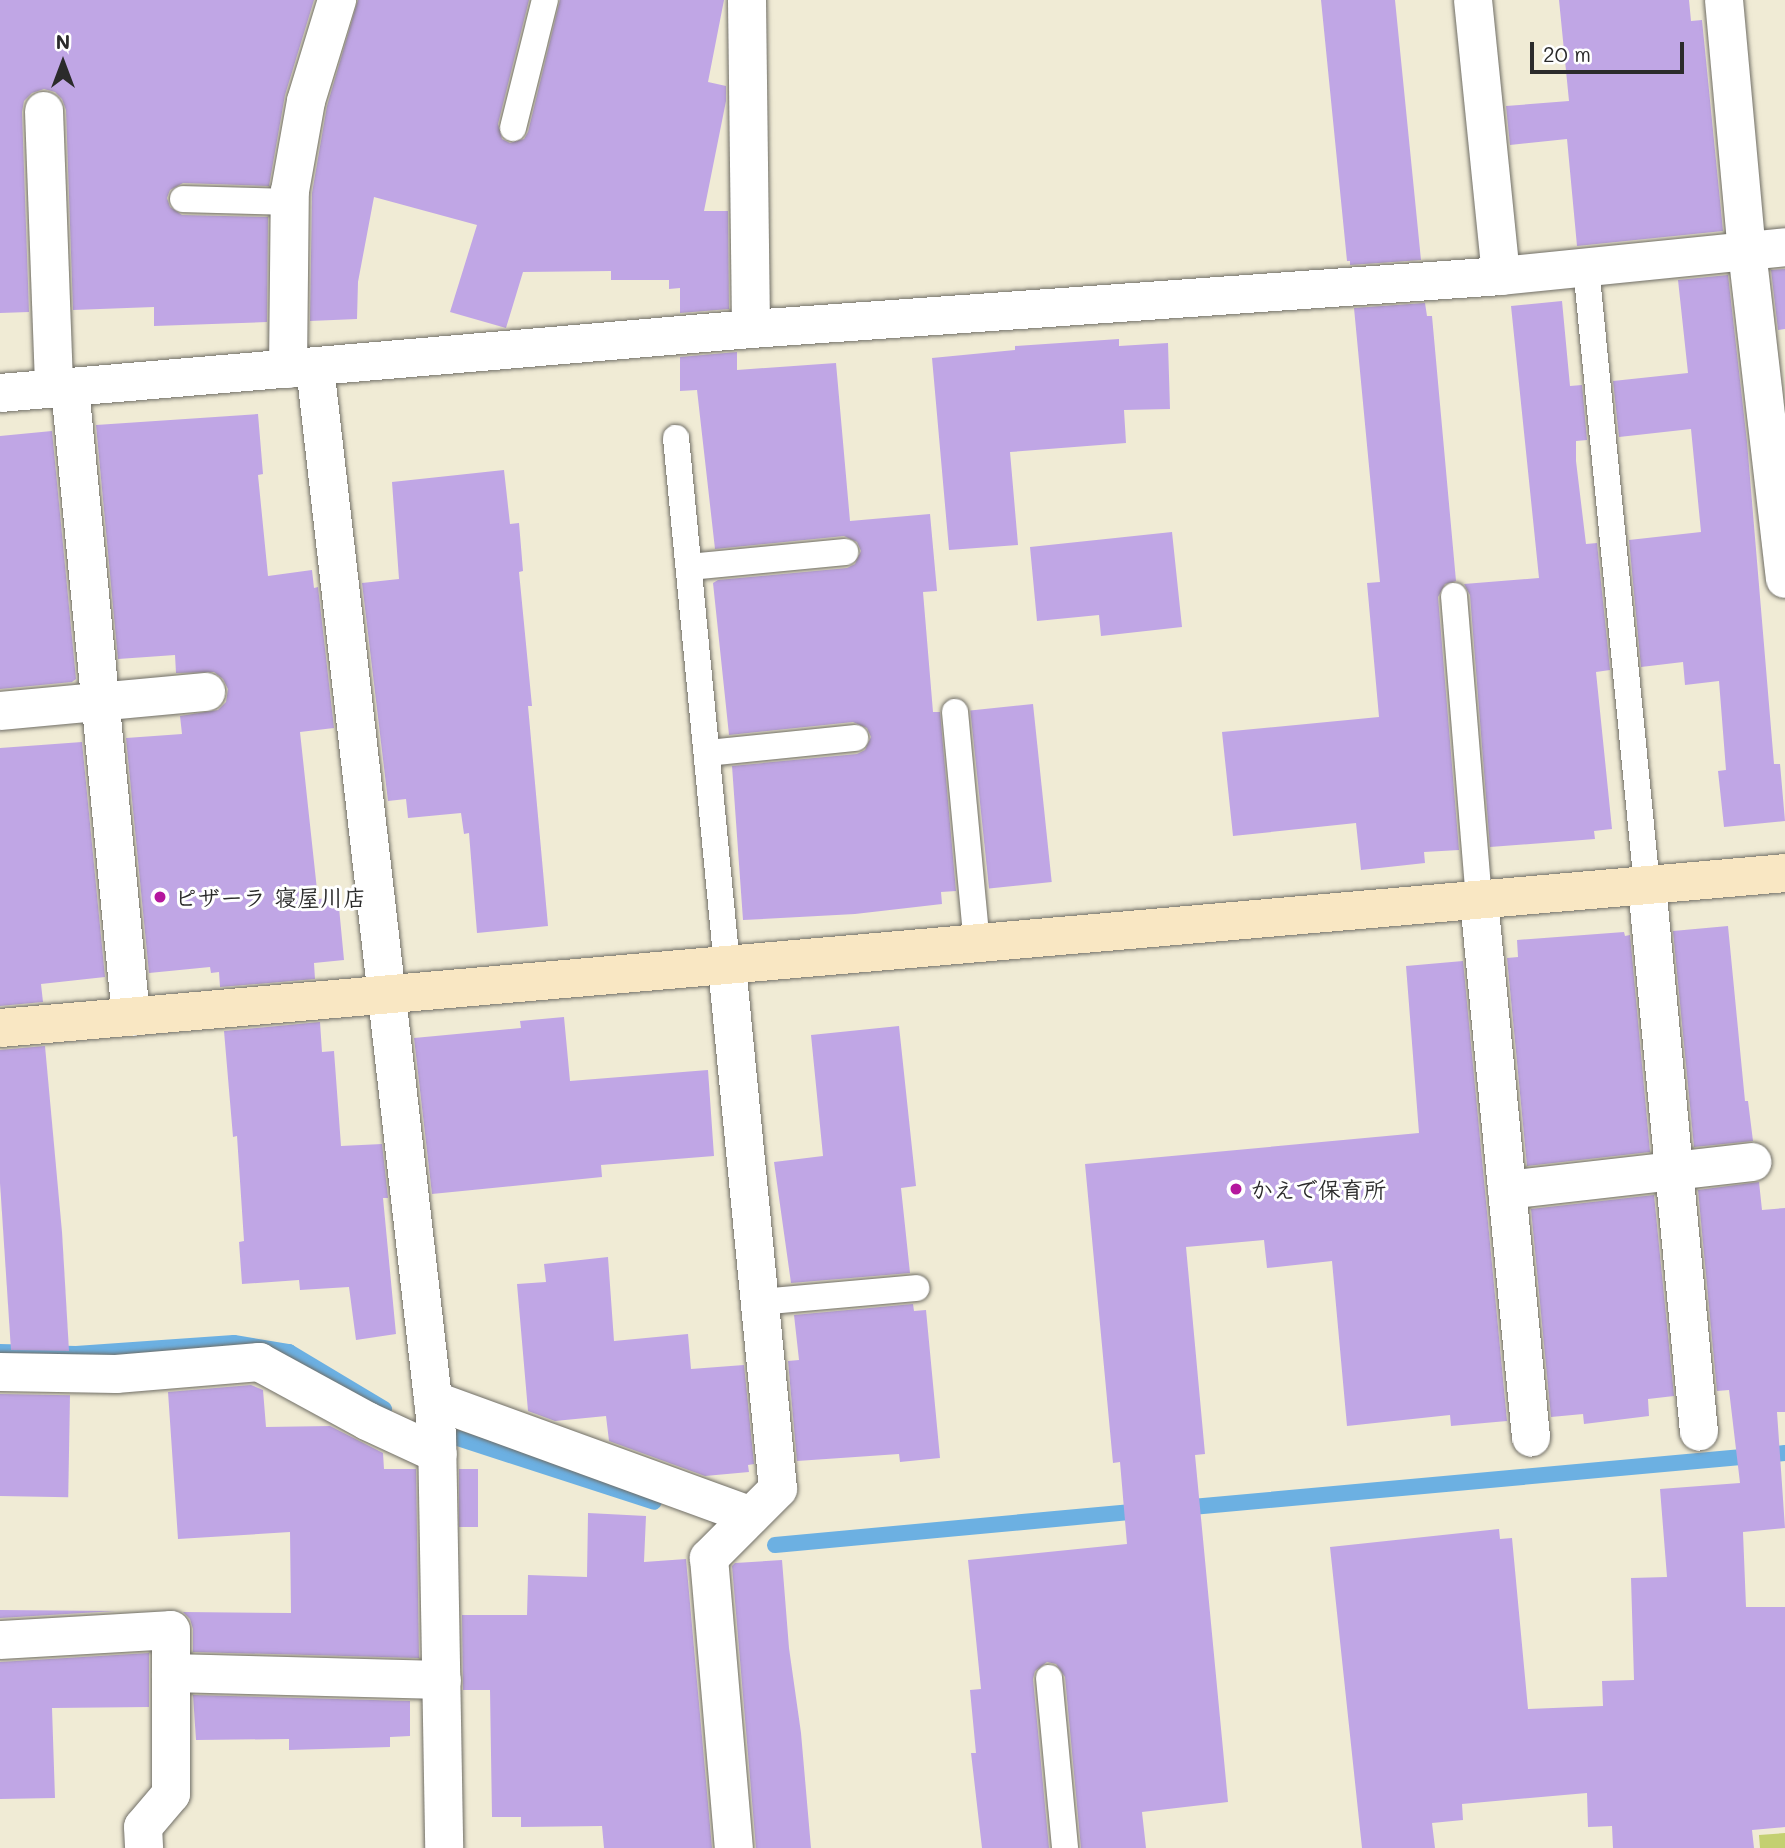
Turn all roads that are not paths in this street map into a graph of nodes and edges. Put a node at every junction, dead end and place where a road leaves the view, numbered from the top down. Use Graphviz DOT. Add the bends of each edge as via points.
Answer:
graph roads {
  1 [pos="337,0"];
  2 [pos="545,0"];
  3 [pos="747,0"];
  4 [pos="1473,0"];
  5 [pos="1724,0"];
  6 [pos="44,110"];
  7 [pos="513,128"];
  8 [pos="183,199"];
  9 [pos="289,202"];
  10 [pos="1785,247"];
  11 [pos="1747,251"];
  12 [pos="1586,267"];
  13 [pos="1501,276"];
  14 [pos="751,328"];
  15 [pos="302,368"];
  16 [pos="62,388"];
  17 [pos="0,393"];
  18 [pos="676,438"];
  19 [pos="845,552"];
  20 [pos="689,567"];
  21 [pos="1785,579"];
  22 [pos="1454,596"];
  23 [pos="206,692"];
  24 [pos="100,702"];
  25 [pos="0,711"];
  26 [pos="955,712"];
  27 [pos="855,738"];
  28 [pos="707,753"];
  29 [pos="1785,873"];
  30 [pos="1647,886"];
  31 [pos="1479,900"];
  32 [pos="977,944"];
  33 [pos="727,966"];
  34 [pos="386,995"];
  35 [pos="131,1017"];
  36 [pos="0,1028"];
  37 [pos="1752,1162"];
  38 [pos="1674,1173"];
  39 [pos="1507,1190"];
  40 [pos="916,1287"];
  41 [pos="760,1302"];
  42 [pos="0,1372"];
  43 [pos="436,1425"];
  44 [pos="1699,1432"];
  45 [pos="1531,1437"];
  46 [pos="751,1516"];
  47 [pos="0,1640"];
  48 [pos="171,1672"];
  49 [pos="1049,1678"];
  50 [pos="442,1680"];
  51 [pos="144,1848"];
  52 [pos="444,1848"];
  53 [pos="734,1848"];
  54 [pos="1065,1848"];
  1 -- 9 [label="street" via="306,101"];
  2 -- 7 [label="lane"];
  3 -- 14 [label="street"];
  4 -- 13 [label="street"];
  5 -- 11 [label="street"];
  6 -- 16 [label="street"];
  8 -- 9 [label="lane"];
  9 -- 15 [label="street"];
  10 -- 11 [label="street"];
  11 -- 12 [label="street"];
  11 -- 21 [label="street"];
  12 -- 13 [label="street"];
  12 -- 30 [label="lane"];
  13 -- 14 [label="street"];
  14 -- 15 [label="street"];
  15 -- 16 [label="street"];
  15 -- 34 [label="street"];
  16 -- 17 [label="street"];
  16 -- 24 [label="street"];
  18 -- 20 [label="lane"];
  19 -- 20 [label="lane"];
  20 -- 28 [label="lane"];
  22 -- 31 [label="lane"];
  23 -- 24 [label="street"];
  24 -- 25 [label="street"];
  24 -- 35 [label="street"];
  26 -- 32 [label="lane"];
  27 -- 28 [label="lane"];
  28 -- 33 [label="lane"];
  29 -- 30 [label="street"];
  30 -- 31 [label="street"];
  30 -- 38 [label="street"];
  31 -- 32 [label="street"];
  31 -- 39 [label="street"];
  32 -- 33 [label="street"];
  33 -- 34 [label="street"];
  33 -- 41 [label="street"];
  34 -- 35 [label="street"];
  34 -- 43 [label="street"];
  35 -- 36 [label="street"];
  37 -- 38 [label="street"];
  38 -- 39 [label="street"];
  38 -- 44 [label="street"];
  39 -- 45 [label="street"];
  40 -- 41 [label="lane"];
  41 -- 46 [label="street" via="778,1489"];
  42 -- 43 [label="street" via="116,1374 259,1362 367,1421"];
  43 -- 46 [label="street"];
  43 -- 50 [label="street"];
  46 -- 53 [label="street" via="709,1558"];
  47 -- 48 [label="street" via="171,1630"];
  48 -- 50 [label="street"];
  48 -- 51 [label="street" via="171,1794 143,1827"];
  49 -- 54 [label="lane"];
  50 -- 52 [label="street"];
}
